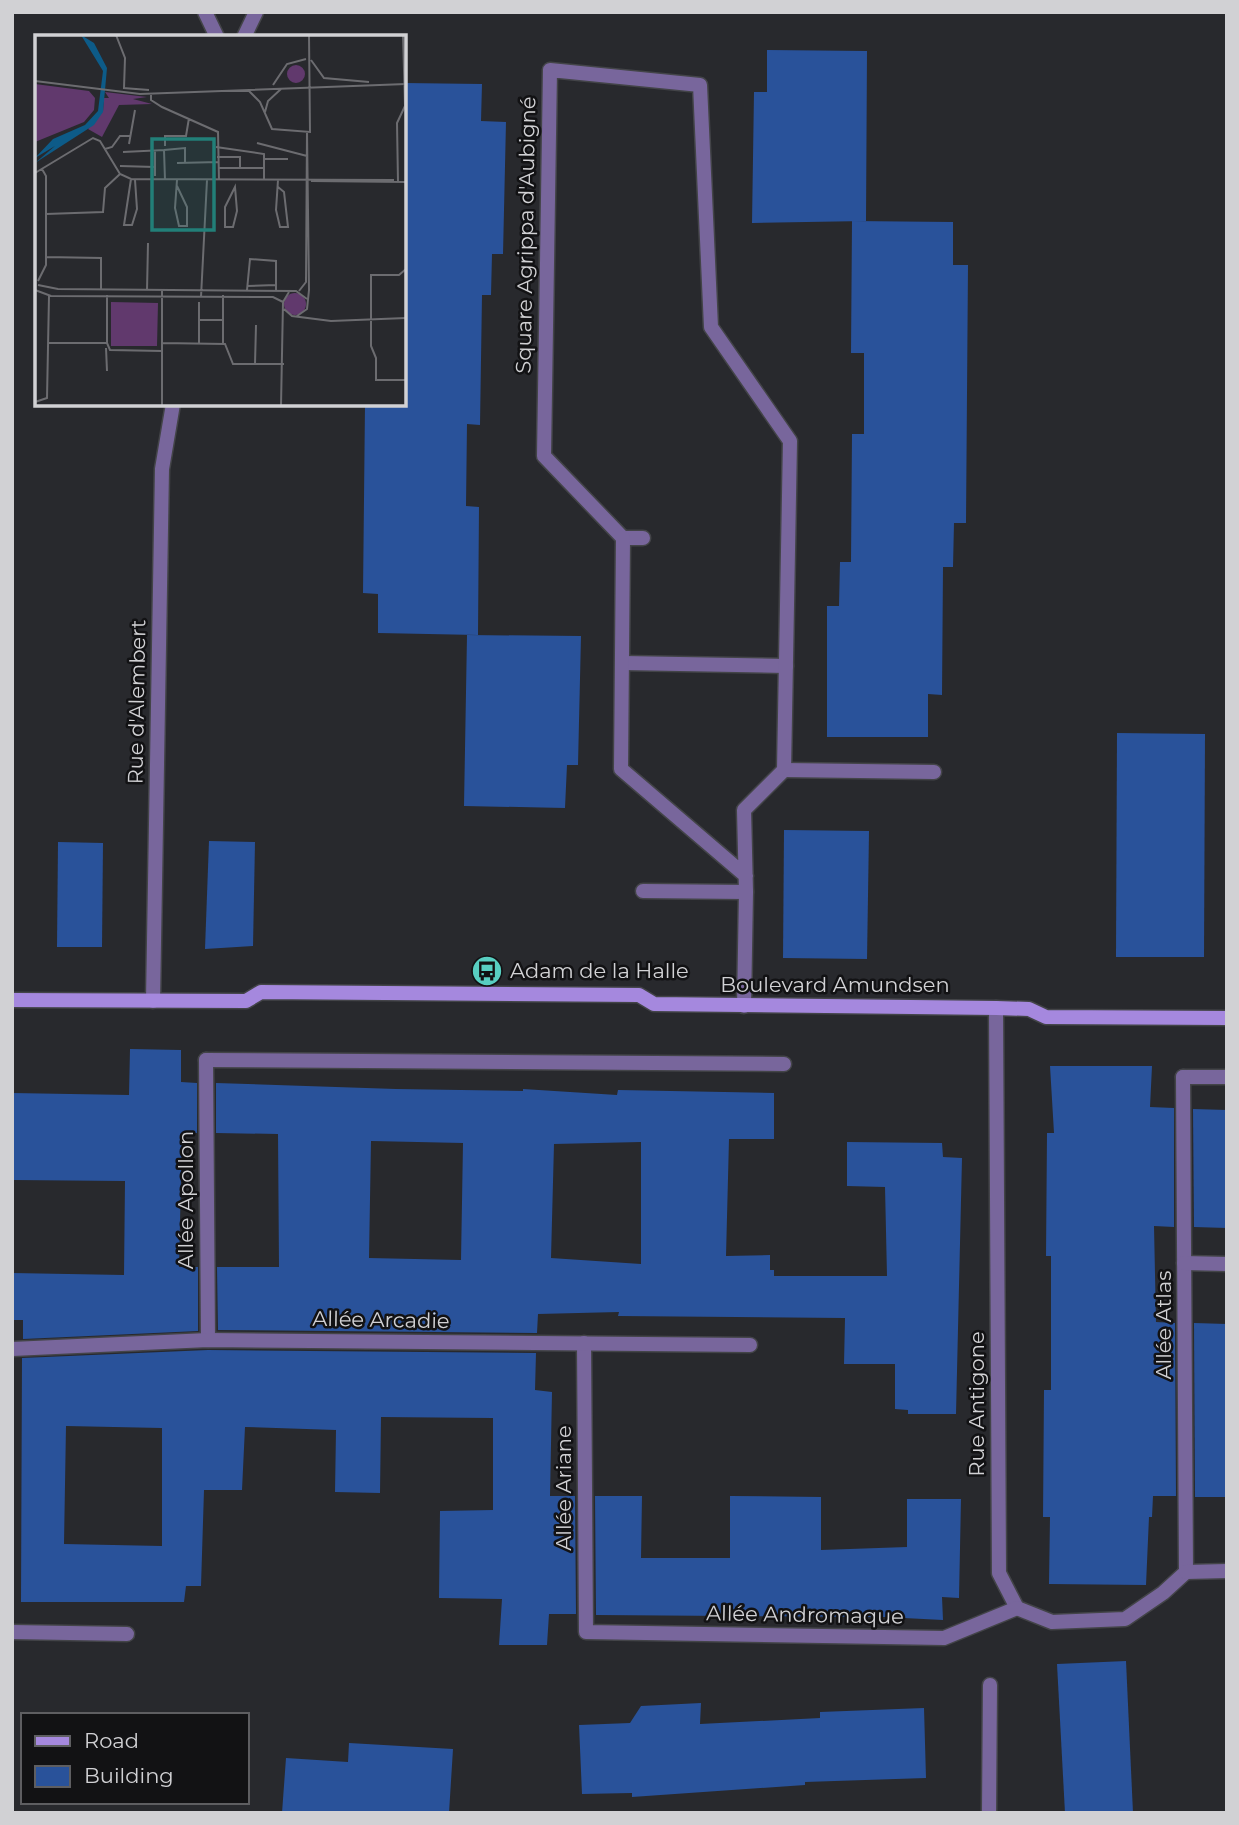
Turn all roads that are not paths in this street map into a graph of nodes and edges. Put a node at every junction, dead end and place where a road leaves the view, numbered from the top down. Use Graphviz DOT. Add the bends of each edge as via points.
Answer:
graph roads {
  1 [pos="205,12"];
  2 [pos="256,12"];
  3 [pos="216,35"];
  4 [pos="245,35"];
  5 [pos="173,406"];
  6 [pos="623,538"];
  7 [pos="643,538"];
  8 [pos="623,663"];
  9 [pos="786,666"];
  10 [pos="784,770"];
  11 [pos="934,772"];
  12 [pos="746,876"];
  13 [pos="643,891"];
  14 [pos="746,892"];
  15 [pos="12,1000"];
  16 [pos="153,1001"];
  17 [pos="744,1006"];
  18 [pos="996,1008"];
  19 [pos="1227,1018"];
  20 [pos="784,1064"];
  21 [pos="1227,1077"];
  22 [pos="1184,1263"];
  23 [pos="1227,1264"];
  24 [pos="208,1340"];
  25 [pos="584,1343"];
  26 [pos="750,1345"];
  27 [pos="12,1349"];
  28 [pos="1227,1571"];
  29 [pos="1186,1572"];
  30 [pos="1017,1608"];
  31 [pos="12,1632"];
  32 [pos="586,1632"];
  33 [pos="127,1634"];
  34 [pos="990,1685"];
  35 [pos="989,1813"];
  1 -- 3 [label="street"];
  2 -- 4 [label="street"];
  5 -- 16 [label="street, Rue d'Alembert" via="162,469"];
  6 -- 7 [label="street"];
  6 -- 8 [label="street"];
  6 -- 9 [label="street, Square Agrippa d'Aubigné" via="544,456 550,70 700,85 711,327 790,441 783,538"];
  8 -- 9 [label="street"];
  8 -- 12 [label="street" via="621,769"];
  9 -- 10 [label="street, Square Agrippa d'Aubigné"];
  10 -- 11 [label="street"];
  10 -- 12 [label="street" via="744,810"];
  12 -- 14 [label="street"];
  13 -- 14 [label="street"];
  14 -- 17 [label="street"];
  15 -- 16 [label="street, Boulevard Amundsen"];
  16 -- 17 [label="street, Boulevard Amundsen" via="246,1001 261,992 288,992 639,995 654,1004"];
  17 -- 18 [label="street, Boulevard Amundsen"];
  18 -- 19 [label="street, Boulevard Amundsen" via="1029,1009 1046,1017"];
  18 -- 30 [label="street, Rue Antigone" via="999,1573"];
  20 -- 24 [label="street, Allée Apollon" via="206,1060"];
  21 -- 22 [label="street, Allée Atlas" via="1183,1077"];
  22 -- 23 [label="street"];
  22 -- 29 [label="street, Allée Atlas"];
  24 -- 25 [label="street, Allée Arcadie"];
  24 -- 27 [label="street, Allée Arcadie"];
  25 -- 26 [label="street, Allée Arcadie"];
  25 -- 32 [label="street, Allée Ariane"];
  28 -- 29 [label="street"];
  29 -- 30 [label="street" via="1125,1619 1052,1622"];
  30 -- 32 [label="street, Allée Andromaque" via="944,1638"];
  31 -- 33 [label="street"];
  34 -- 35 [label="street"];
}
